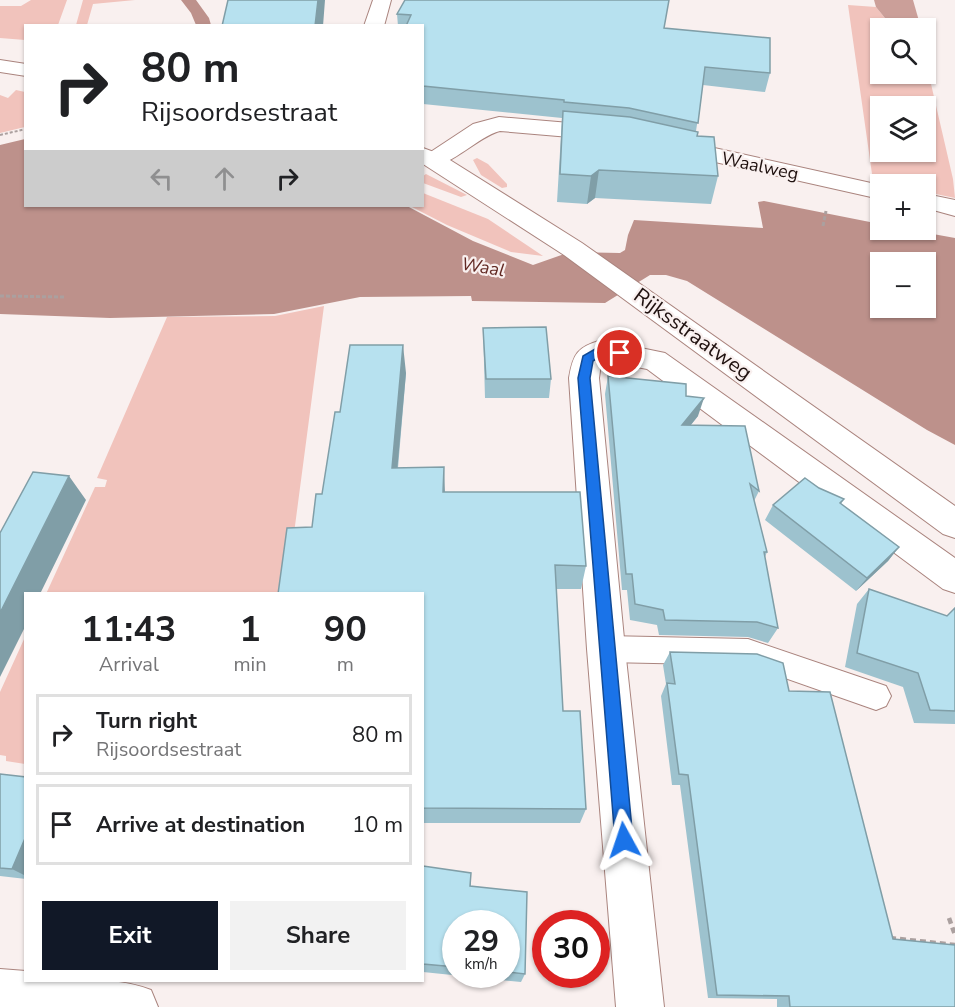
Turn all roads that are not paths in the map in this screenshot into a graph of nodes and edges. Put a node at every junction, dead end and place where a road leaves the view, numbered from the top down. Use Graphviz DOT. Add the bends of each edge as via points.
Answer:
graph roads {
  1 [pos="382,0"];
  2 [pos="375,24"];
  3 [pos="0,66"];
  4 [pos="24,70"];
  5 [pos="429,158"];
  6 [pos="870,190"];
  7 [pos="936,203"];
  8 [pos="955,208"];
  9 [pos="955,524"];
  10 [pos="955,578"];
  11 [pos="606,649"];
  12 [pos="876,696"];
  13 [pos="29,999"];
  14 [pos="134,1007"];
  15 [pos="640,1007"];
  1 -- 2 [label="street"];
  3 -- 4 [label="street"];
  5 -- 6 [label="street, Waalweg" via="481,129 499,124 637,138"];
  5 -- 9 [label="street, Rijksstraatweg" via="573,249"];
  7 -- 8 [label="street"];
  10 -- 11 [label="street, Rijksstraatweg" via="655,360 602,350 587,359 584,378"];
  11 -- 12 [label="lane" via="748,652"];
  11 -- 15 [label="street"];
  13 -- 14 [label="street"];
}
